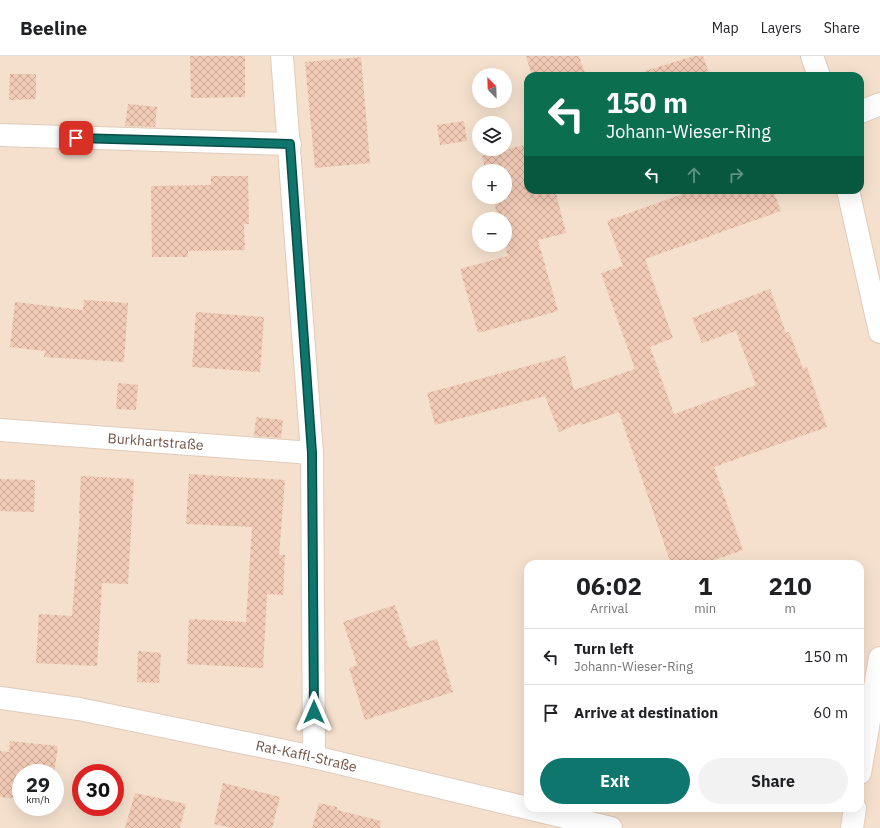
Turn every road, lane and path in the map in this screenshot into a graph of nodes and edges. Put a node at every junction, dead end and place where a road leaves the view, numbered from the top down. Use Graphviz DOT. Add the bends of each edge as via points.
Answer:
graph roads {
  1 [pos="282,56"];
  2 [pos="812,56"];
  3 [pos="818,72"];
  4 [pos="880,104"];
  5 [pos="864,111"];
  6 [pos="0,135"];
  7 [pos="290,144"];
  8 [pos="849,194"];
  9 [pos="880,332"];
  10 [pos="0,430"];
  11 [pos="312,453"];
  12 [pos="880,658"];
  13 [pos="0,698"];
  14 [pos="864,750"];
  15 [pos="314,757"];
  16 [pos="524,807"];
  17 [pos="544,812"];
  18 [pos="854,812"];
  19 [pos="611,828"];
  20 [pos="852,828"];
  1 -- 7 [label="street"];
  2 -- 3 [label="street"];
  4 -- 5 [label="street"];
  6 -- 7 [label="street"];
  7 -- 11 [label="street"];
  8 -- 9 [label="street"];
  10 -- 11 [label="street, Burkhartstraße"];
  11 -- 15 [label="street"];
  12 -- 14 [label="street"];
  13 -- 15 [label="street, Rat-Kaffl-Straße" via="79,709"];
  15 -- 16 [label="street, Rat-Kaffl-Straße"];
  17 -- 19 [label="street, Rat-Kaffl-Straße"];
  18 -- 20 [label="street"];
}
